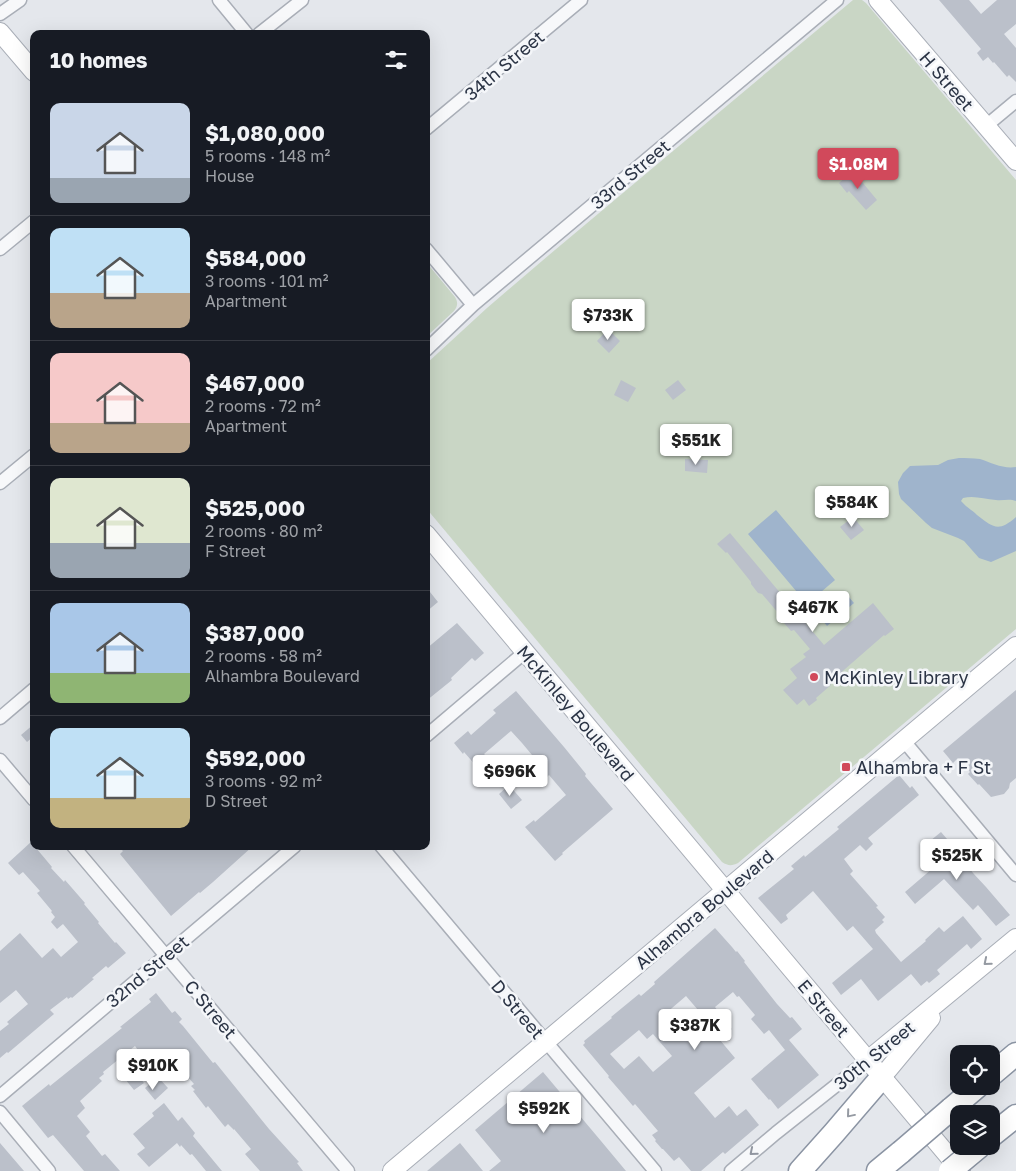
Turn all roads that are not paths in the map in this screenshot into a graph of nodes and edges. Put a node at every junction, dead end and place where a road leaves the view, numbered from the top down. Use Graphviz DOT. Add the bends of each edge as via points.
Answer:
graph roads {
  1 [pos="20,0"];
  2 [pos="219,0"];
  3 [pos="302,0"];
  4 [pos="581,0"];
  5 [pos="837,0"];
  6 [pos="878,0"];
  7 [pos="0,14"];
  8 [pos="244,30"];
  9 [pos="264,30"];
  10 [pos="0,32"];
  11 [pos="30,67"];
  12 [pos="1016,101"];
  13 [pos="430,126"];
  14 [pos="986,126"];
  15 [pos="1016,161"];
  16 [pos="30,224"];
  17 [pos="0,249"];
  18 [pos="430,254"];
  19 [pos="473,305"];
  20 [pos="430,346"];
  21 [pos="30,458"];
  22 [pos="0,483"];
  23 [pos="430,539"];
  24 [pos="1016,646"];
  25 [pos="525,652"];
  26 [pos="30,692"];
  27 [pos="0,718"];
  28 [pos="430,733"];
  29 [pos="904,741"];
  30 [pos="0,760"];
  31 [pos="30,795"];
  32 [pos="76,850"];
  33 [pos="290,850"];
  34 [pos="384,850"];
  35 [pos="1016,875"];
  36 [pos="726,891"];
  37 [pos="1016,938"];
  38 [pos="166,955"];
  39 [pos="546,1042"];
  40 [pos="1016,1054"];
  41 [pos="1000,1067"];
  42 [pos="875,1068"];
  43 [pos="967,1095"];
  44 [pos="0,1096"];
  45 [pos="0,1112"];
  46 [pos="1016,1116"];
  47 [pos="1000,1129"];
  48 [pos="969,1155"];
  49 [pos="49,1171"];
  50 [pos="348,1171"];
  51 [pos="392,1171"];
  52 [pos="655,1171"];
  53 [pos="731,1171"];
  54 [pos="800,1171"];
  55 [pos="878,1171"];
  56 [pos="950,1171"];
  57 [pos="961,1171"];
  1 -- 7 [label="street"];
  2 -- 8 [label="street"];
  3 -- 9 [label="street"];
  4 -- 13 [label="street, 34th Street"];
  5 -- 19 [label="street, 33rd Street"];
  6 -- 14 [label="street, H Street"];
  10 -- 11 [label="street"];
  12 -- 14 [label="street"];
  14 -- 15 [label="street, H Street"];
  16 -- 17 [label="street"];
  18 -- 19 [label="street"];
  19 -- 20 [label="street, 33rd Street"];
  21 -- 22 [label="street"];
  23 -- 25 [label="street, McKinley Boulevard"];
  24 -- 29 [label="street, Alhambra Boulevard"];
  25 -- 28 [label="street"];
  25 -- 36 [label="street, McKinley Boulevard"];
  26 -- 27 [label="street"];
  29 -- 35 [label="street"];
  29 -- 36 [label="street, Alhambra Boulevard"];
  30 -- 31 [label="street"];
  32 -- 38 [label="street, C Street"];
  33 -- 38 [label="street, 32nd Street"];
  34 -- 39 [label="street, D Street"];
  36 -- 39 [label="street, Alhambra Boulevard"];
  36 -- 42 [label="street, E Street"];
  37 -- 42 [label="street, one-way" via="958,986"];
  38 -- 44 [label="street, 32nd Street"];
  38 -- 50 [label="street, C Street"];
  39 -- 51 [label="street, Alhambra Boulevard"];
  39 -- 52 [label="street, D Street"];
  40 -- 41 [label="highway"];
  42 -- 53 [label="street, 30th Street, one-way" via="776,1134"];
  42 -- 54 [label="highway, one-way" via="834,1133"];
  42 -- 57 [label="street, E Street"];
  43 -- 55 [label="highway, bridge"];
  45 -- 49 [label="street"];
  46 -- 47 [label="highway"];
  48 -- 56 [label="highway, bridge"];
}
